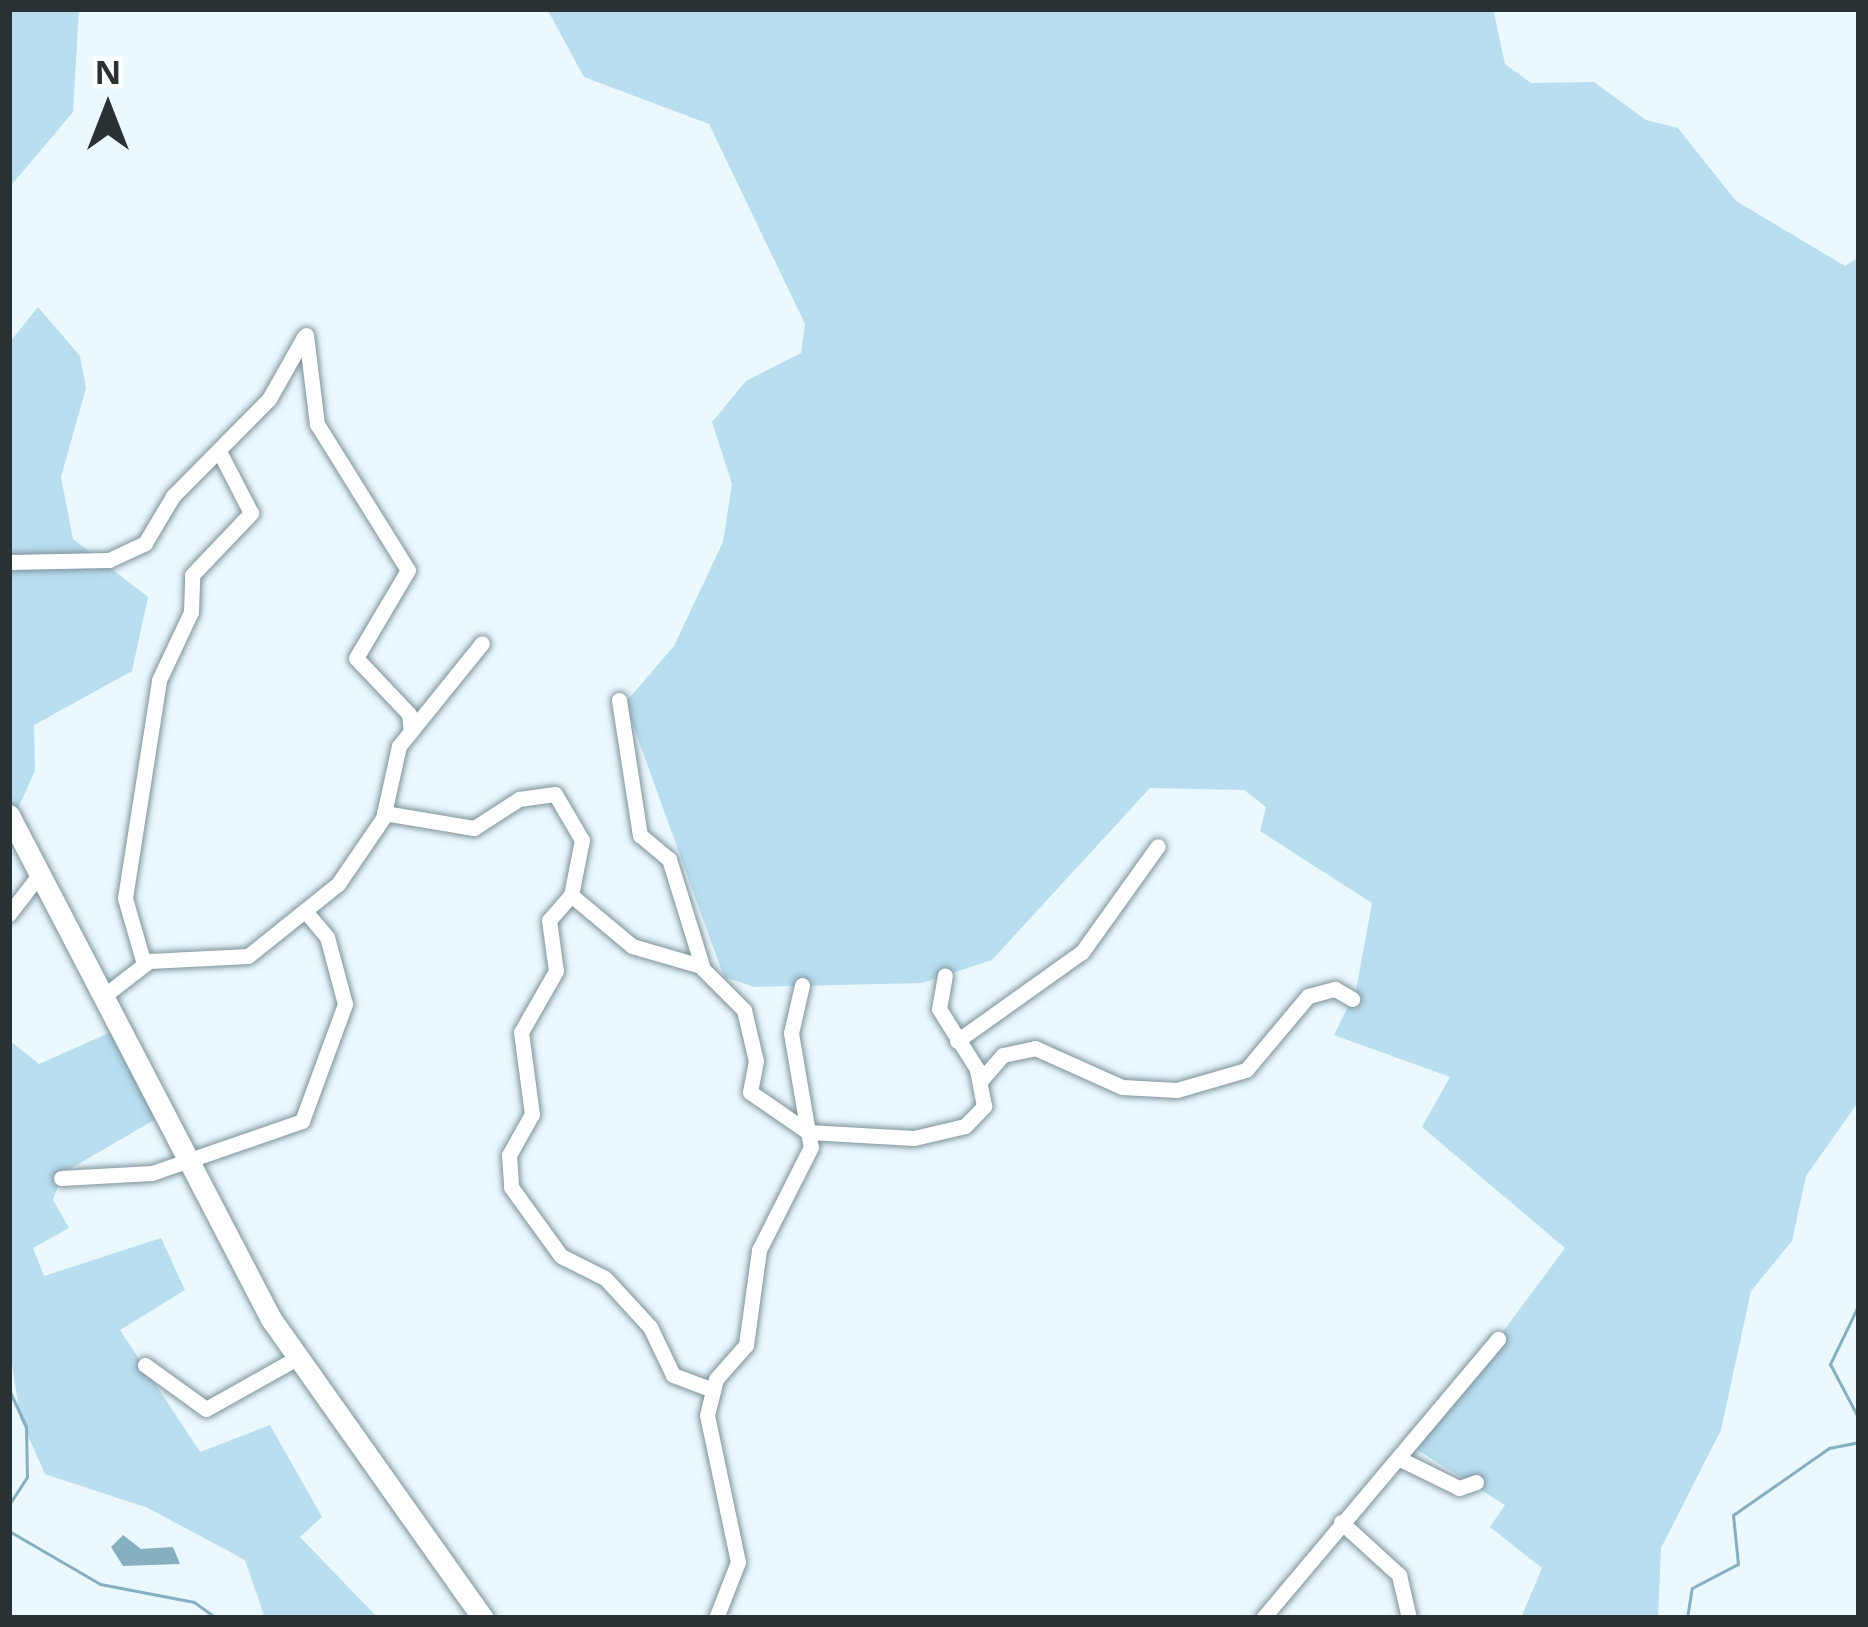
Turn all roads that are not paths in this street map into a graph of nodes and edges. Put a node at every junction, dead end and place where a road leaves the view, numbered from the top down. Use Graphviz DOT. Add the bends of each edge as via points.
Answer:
graph roads {
  1 [pos="220,453"];
  2 [pos="9,562"];
  3 [pos="482,643"];
  4 [pos="619,700"];
  5 [pos="410,732"];
  6 [pos="384,813"];
  7 [pos="9,814"];
  8 [pos="1158,846"];
  9 [pos="39,875"];
  10 [pos="571,895"];
  11 [pos="305,911"];
  12 [pos="9,914"];
  13 [pos="144,964"];
  14 [pos="701,966"];
  15 [pos="945,976"];
  16 [pos="802,986"];
  17 [pos="105,995"];
  18 [pos="1352,999"];
  19 [pos="957,1040"];
  20 [pos="981,1081"];
  21 [pos="808,1132"];
  22 [pos="186,1156"];
  23 [pos="62,1178"];
  24 [pos="1498,1339"];
  25 [pos="298,1358"];
  26 [pos="145,1365"];
  27 [pos="713,1390"];
  28 [pos="1400,1459"];
  29 [pos="1476,1482"];
  30 [pos="1341,1522"];
  31 [pos="483,1618"];
  32 [pos="716,1618"];
  33 [pos="1263,1618"];
  34 [pos="1409,1618"];
  1 -- 2 [label="street" via="128,557"];
  1 -- 5 [label="street" via="306,334 317,424 408,569 356,658 409,714"];
  1 -- 13 [label="street" via="251,513 192,575 191,612 159,680 125,898"];
  3 -- 5 [label="street"];
  4 -- 14 [label="street" via="640,835 668,859"];
  5 -- 6 [label="street"];
  6 -- 10 [label="street" via="474,828 530,795 554,794 582,840"];
  6 -- 11 [label="street" via="338,884"];
  7 -- 9 [label="main road"];
  8 -- 19 [label="street" via="1082,952"];
  9 -- 12 [label="street"];
  9 -- 17 [label="main road"];
  10 -- 14 [label="street" via="632,946"];
  10 -- 27 [label="street" via="549,920 556,971 521,1032 532,1114 509,1155 511,1187 561,1256 605,1278 650,1327 673,1375"];
  11 -- 13 [label="street" via="223,965"];
  11 -- 22 [label="street" via="327,937 345,1004 312,1106 268,1139"];
  13 -- 17 [label="street"];
  14 -- 21 [label="street" via="744,1010 756,1061 750,1092"];
  15 -- 19 [label="street" via="936,994"];
  16 -- 21 [label="street" via="791,1034"];
  17 -- 22 [label="main road"];
  18 -- 20 [label="street" via="1335,989 1309,997 1246,1070 1177,1090 1122,1088 1035,1048 1003,1055"];
  19 -- 20 [label="street"];
  20 -- 21 [label="street" via="984,1106 965,1126 914,1138"];
  21 -- 27 [label="street" via="811,1164 759,1250 746,1345"];
  22 -- 23 [label="street" via="152,1173"];
  22 -- 25 [label="main road"];
  24 -- 28 [label="street"];
  25 -- 26 [label="street" via="206,1409"];
  25 -- 31 [label="main road"];
  27 -- 32 [label="street" via="707,1445 738,1562"];
  28 -- 29 [label="street" via="1459,1488"];
  28 -- 30 [label="street"];
  30 -- 33 [label="street"];
  30 -- 34 [label="street" via="1399,1575"];
}
